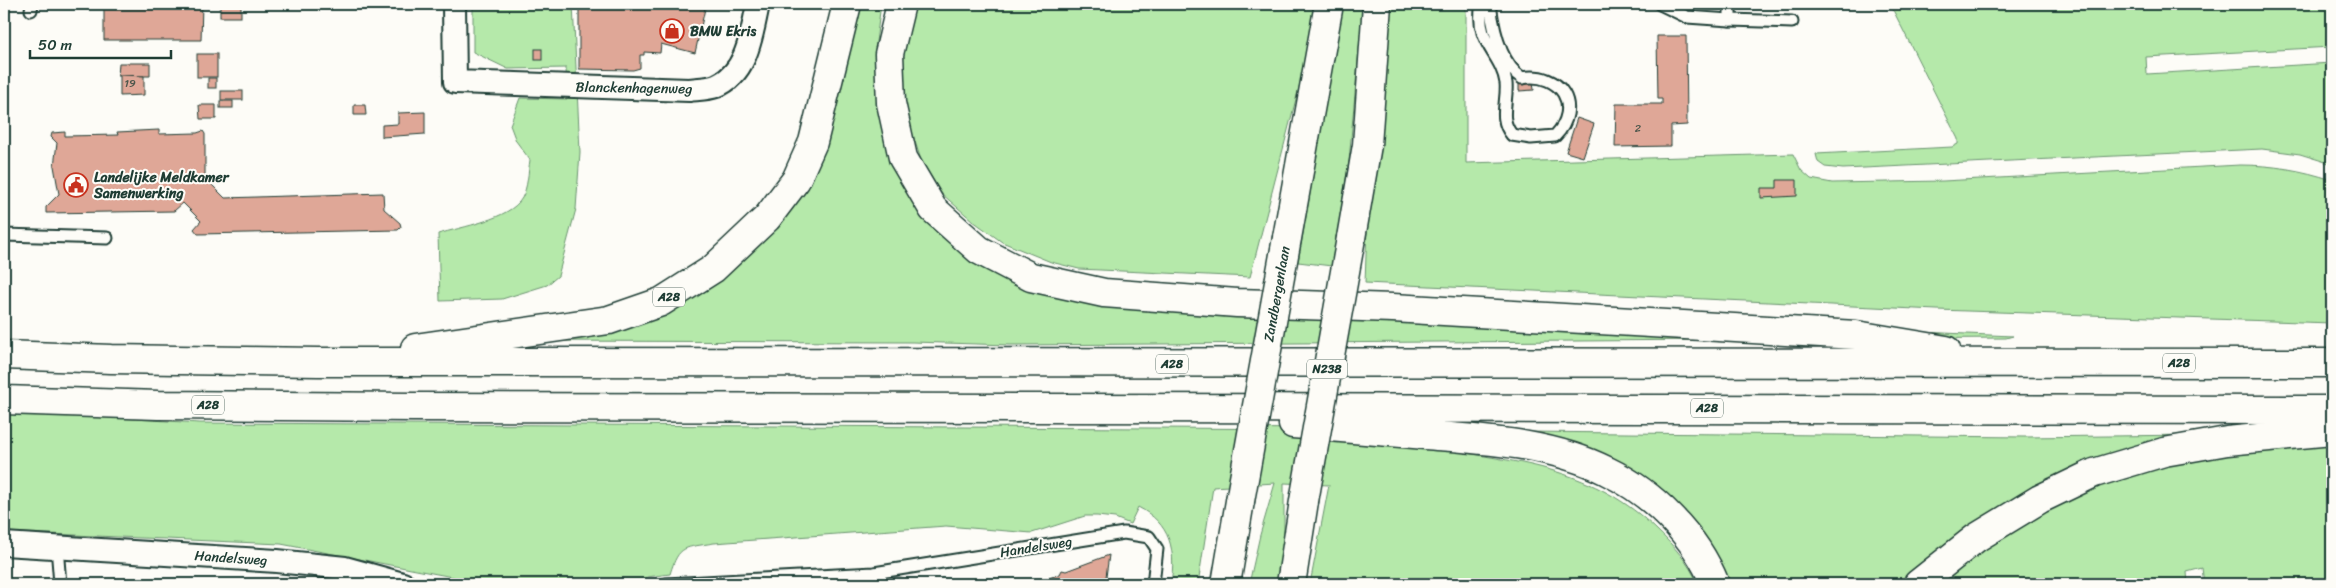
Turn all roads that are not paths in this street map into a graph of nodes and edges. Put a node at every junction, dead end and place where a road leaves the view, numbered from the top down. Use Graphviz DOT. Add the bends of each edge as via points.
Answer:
graph roads {
  1 [pos="454,4"];
  2 [pos="758,4"];
  3 [pos="847,4"];
  4 [pos="901,4"];
  5 [pos="1329,4"];
  6 [pos="1377,4"];
  7 [pos="1482,4"];
  8 [pos="1490,4"];
  9 [pos="1660,4"];
  10 [pos="1730,4"];
  11 [pos="1730,20"];
  12 [pos="1792,22"];
  13 [pos="4,235"];
  14 [pos="107,238"];
  15 [pos="4,355"];
  16 [pos="318,362"];
  17 [pos="2026,363"];
  18 [pos="2332,363"];
  19 [pos="4,400"];
  20 [pos="1081,407"];
  21 [pos="2332,410"];
  22 [pos="2332,431"];
  23 [pos="4,544"];
  24 [pos="57,547"];
  25 [pos="874,573"];
  26 [pos="60,584"];
  27 [pos="403,584"];
  28 [pos="666,584"];
  29 [pos="878,584"];
  30 [pos="1153,584"];
  31 [pos="1226,584"];
  32 [pos="1291,584"];
  33 [pos="1715,584"];
  34 [pos="1918,584"];
  1 -- 2 [label="street, Blanckenhagenweg" via="454,82 689,90 716,87 736,74 750,41"];
  3 -- 16 [label="main road, A28" via="813,142 796,180 767,218 713,269 661,302 609,320"];
  4 -- 17 [label="main road, A28" via="889,54 891,103 903,158 933,209 979,250 1031,277 1123,295 1856,335"];
  5 -- 31 [label="main road, Zandbergenlaan, bridge"];
  6 -- 32 [label="main road, N238, bridge" via="1367,145"];
  7 -- 8 [label="lane" via="1484,39 1500,66 1506,84 1505,128 1512,135 1531,138 1555,136 1565,126 1569,110 1565,96 1555,82 1536,76 1522,78 1513,72 1497,40"];
  9 -- 11 [label="lane" via="1687,17"];
  10 -- 11 [label="lane"];
  11 -- 12 [label="lane"];
  13 -- 14 [label="lane"];
  15 -- 16 [label="main road, A28"];
  16 -- 17 [label="main road, A28"];
  17 -- 18 [label="main road, A28"];
  19 -- 20 [label="main road, A28" via="413,407"];
  20 -- 21 [label="main road, A28"];
  20 -- 33 [label="main road, A28" via="1462,438 1515,444 1566,455 1607,470 1642,492 1690,539"];
  22 -- 34 [label="main road" via="2227,441 2164,452 2094,472 2040,499 1976,538"];
  23 -- 24 [label="street, Handelsweg"];
  24 -- 26 [label="lane"];
  24 -- 27 [label="street, Handelsweg" via="345,568"];
  25 -- 28 [label="lane, Handelsweg"];
  25 -- 29 [label="lane"];
  25 -- 30 [label="lane, Handelsweg" via="1124,533 1149,537 1157,549"];
}
